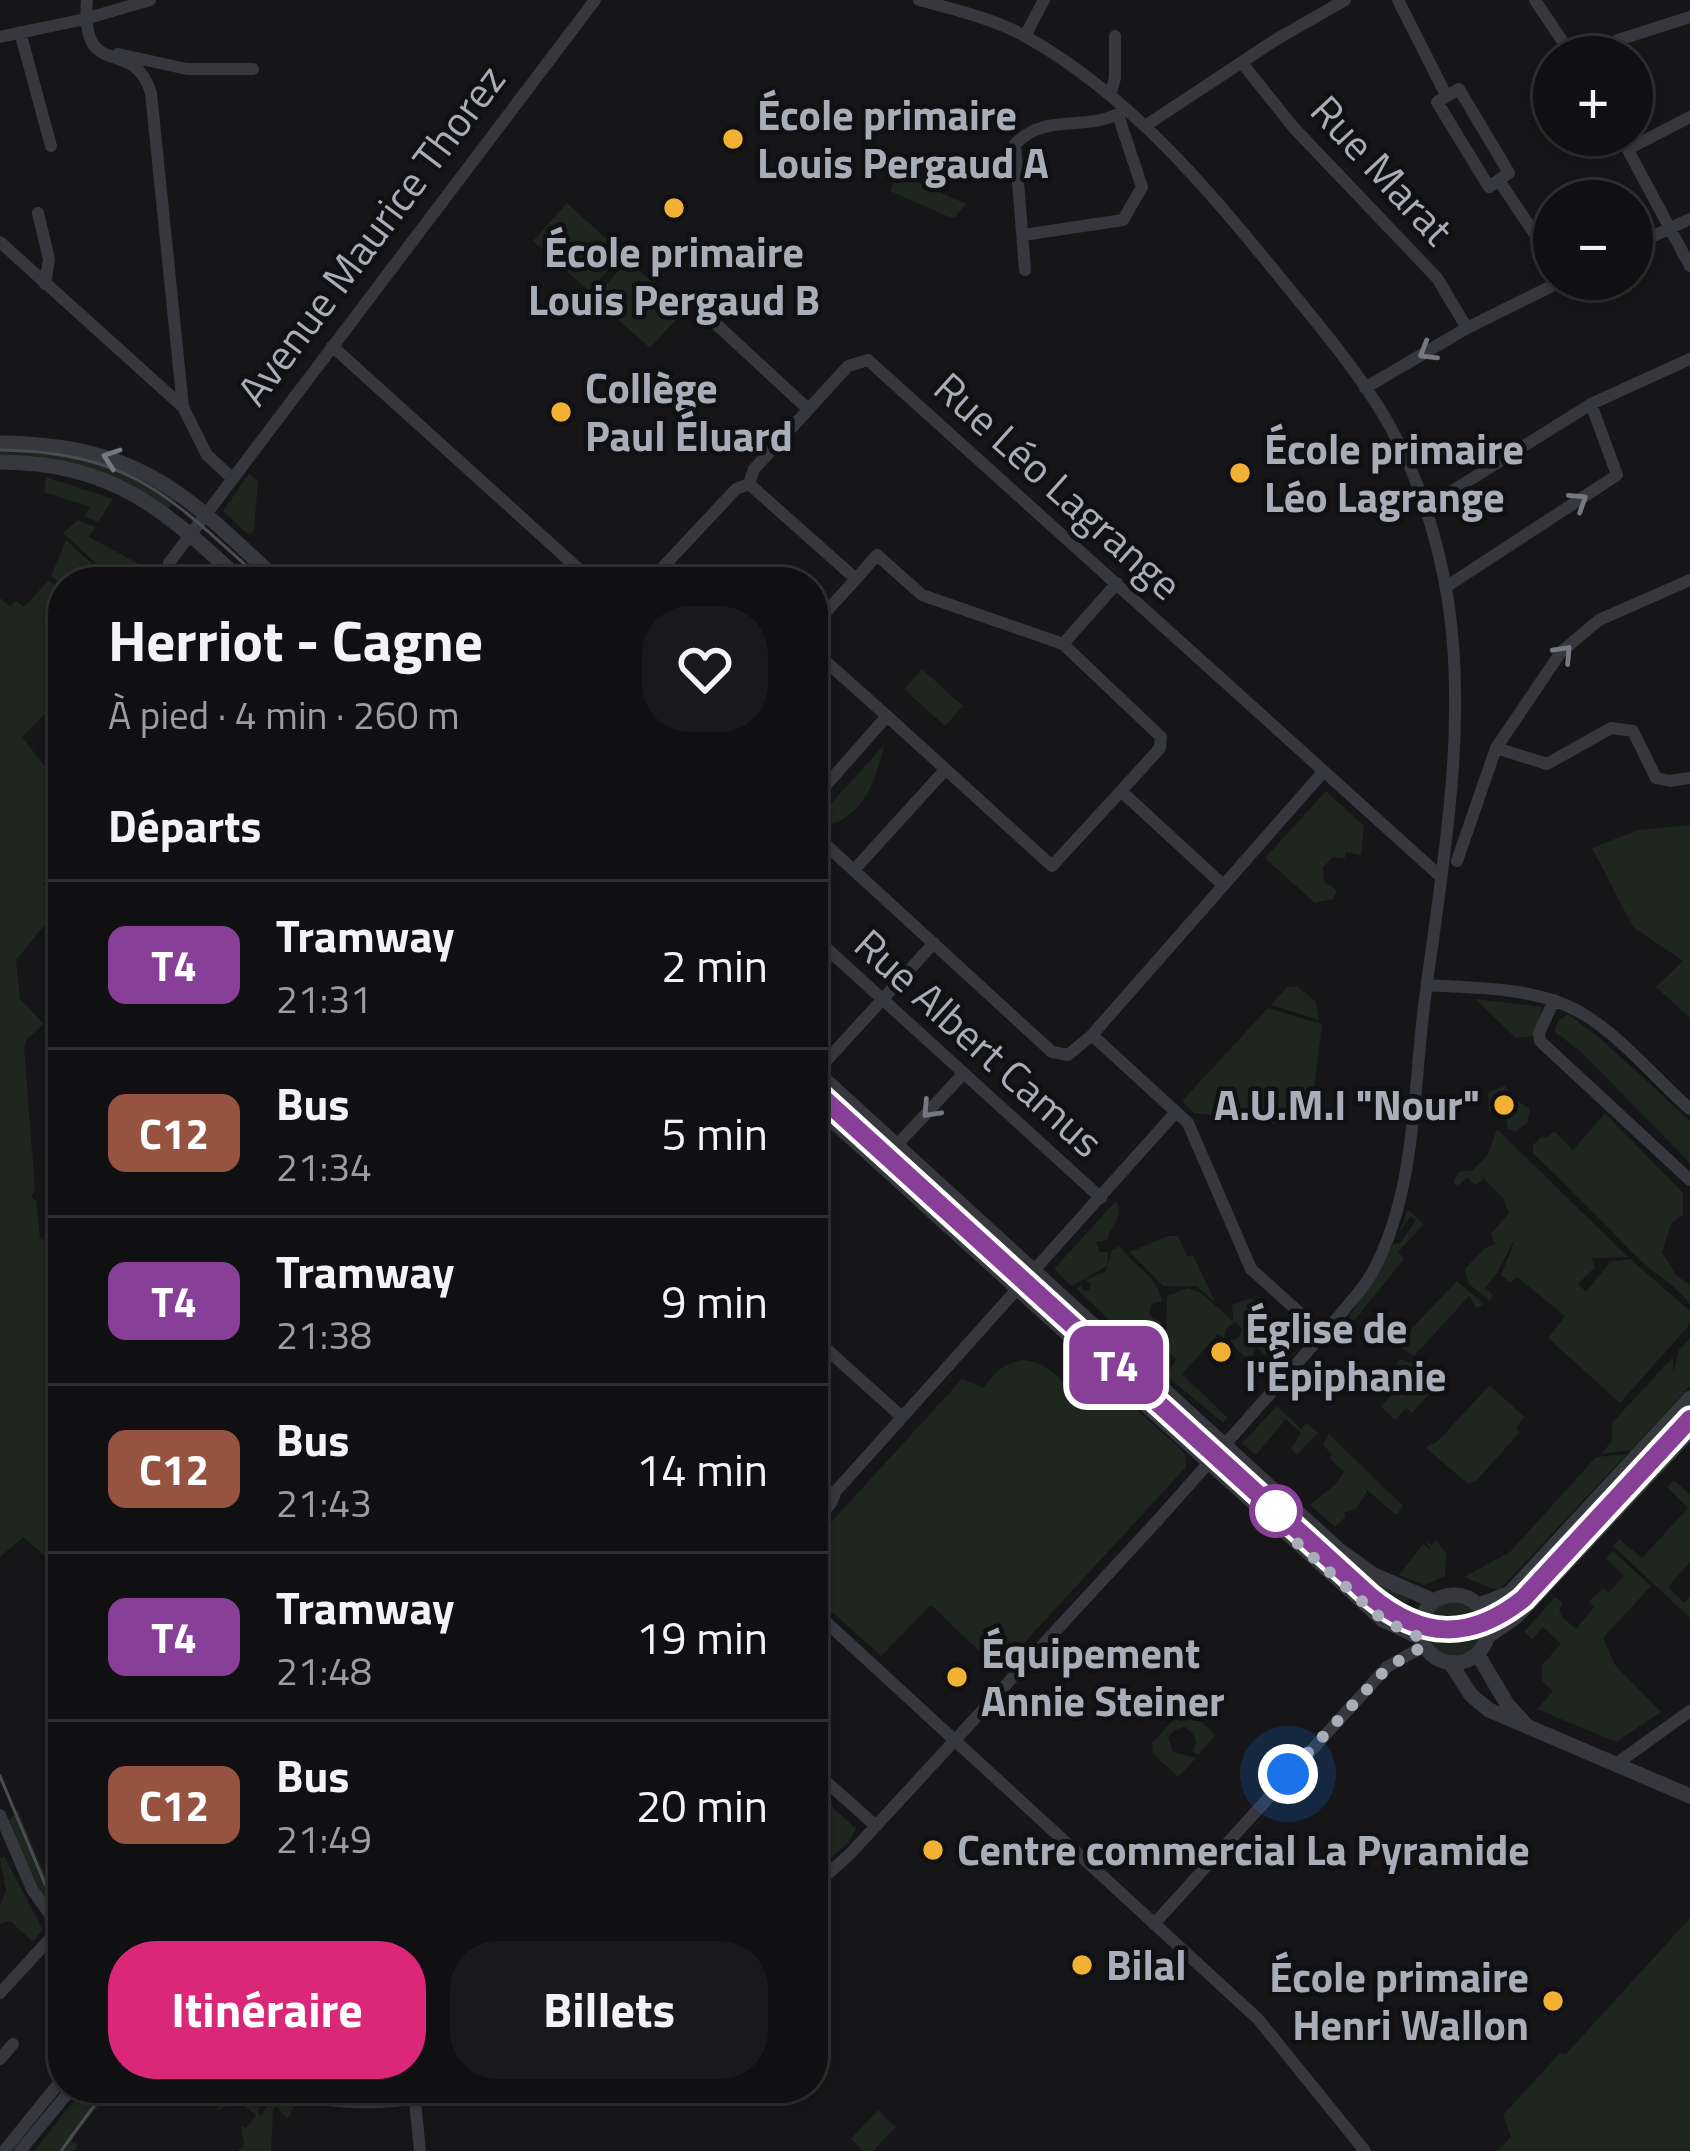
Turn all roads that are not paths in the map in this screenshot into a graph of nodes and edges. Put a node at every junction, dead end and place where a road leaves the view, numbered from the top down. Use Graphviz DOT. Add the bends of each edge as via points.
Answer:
graph roads {
  1 [pos="87,0"];
  2 [pos="150,0"];
  3 [pos="595,0"];
  4 [pos="919,0"];
  5 [pos="1044,0"];
  6 [pos="1346,0"];
  7 [pos="1397,0"];
  8 [pos="1535,0"];
  9 [pos="1690,17"];
  10 [pos="86,19"];
  11 [pos="20,32"];
  12 [pos="1025,36"];
  13 [pos="1115,36"];
  14 [pos="1559,36"];
  15 [pos="1631,36"];
  16 [pos="0,37"];
  17 [pos="99,50"];
  18 [pos="1242,62"];
  19 [pos="253,69"];
  20 [pos="1446,94"];
  21 [pos="1110,95"];
  22 [pos="1122,112"];
  23 [pos="1690,117"];
  24 [pos="1145,126"];
  25 [pos="1653,136"];
  26 [pos="51,146"];
  27 [pos="1632,156"];
  28 [pos="1500,182"];
  29 [pos="38,213"];
  30 [pos="1690,219"];
  31 [pos="1671,227"];
  32 [pos="1533,232"];
  33 [pos="1023,235"];
  34 [pos="1653,236"];
  35 [pos="0,242"];
  36 [pos="1690,266"];
  37 [pos="1025,270"];
  38 [pos="45,284"];
  39 [pos="1533,295"];
  40 [pos="703,312"];
  41 [pos="1467,328"];
  42 [pos="332,346"];
  43 [pos="1690,359"];
  44 [pos="1365,388"];
  45 [pos="1591,404"];
  46 [pos="183,407"];
  47 [pos="808,409"];
  48 [pos="0,443"];
  49 [pos="0,462"];
  50 [pos="233,479"];
  51 [pos="749,484"];
  52 [pos="1425,508"];
  53 [pos="208,515"];
  54 [pos="190,533"];
  55 [pos="170,562"];
  56 [pos="227,567"];
  57 [pos="264,567"];
  58 [pos="576,567"];
  59 [pos="664,567"];
  60 [pos="856,579"];
  61 [pos="1690,580"];
  62 [pos="1117,583"];
  63 [pos="1446,587"];
  64 [pos="828,610"];
  65 [pos="1063,644"];
  66 [pos="828,663"];
  67 [pos="887,716"];
  68 [pos="1496,748"];
  69 [pos="945,770"];
  70 [pos="1324,771"];
  71 [pos="1690,778"];
  72 [pos="828,783"];
  73 [pos="1121,791"];
  74 [pos="828,847"];
  75 [pos="1457,861"];
  76 [pos="854,870"];
  77 [pos="1440,876"];
  78 [pos="1222,884"];
  79 [pos="934,943"];
  80 [pos="828,950"];
  81 [pos="1427,985"];
  82 [pos="884,1000"];
  83 [pos="1558,1001"];
  84 [pos="1092,1035"];
  85 [pos="828,1057"];
  86 [pos="964,1073"];
  87 [pos="828,1083"];
  88 [pos="1690,1109"];
  89 [pos="1176,1112"];
  90 [pos="828,1117"];
  91 [pos="895,1147"];
  92 [pos="1690,1180"];
  93 [pos="1101,1198"];
  94 [pos="1033,1271"];
  95 [pos="1017,1289"];
  96 [pos="1323,1334"];
  97 [pos="828,1351"];
  98 [pos="1690,1398"];
  99 [pos="902,1418"];
  100 [pos="1690,1431"];
  101 [pos="1225,1444"];
  102 [pos="1208,1463"];
  103 [pos="836,1491"];
  104 [pos="828,1497"];
  105 [pos="828,1506"];
  106 [pos="1434,1601"];
  107 [pos="1479,1605"];
  108 [pos="828,1624"];
  109 [pos="1488,1636"];
  110 [pos="1422,1642"];
  111 [pos="1478,1654"];
  112 [pos="1451,1664"];
  113 [pos="1690,1711"];
  114 [pos="1529,1728"];
  115 [pos="956,1739"];
  116 [pos="1616,1764"];
  117 [pos="828,1784"];
  118 [pos="1690,1796"];
  119 [pos="0,1815"];
  120 [pos="875,1826"];
  121 [pos="4,1840"];
  122 [pos="828,1872"];
  123 [pos="48,1912"];
  124 [pos="1154,1924"];
  125 [pos="48,1944"];
  126 [pos="0,1993"];
  127 [pos="14,2044"];
  128 [pos="0,2059"];
  129 [pos="48,2097"];
  130 [pos="60,2103"];
  131 [pos="416,2103"];
  132 [pos="4,2151"];
  133 [pos="20,2151"];
  134 [pos="420,2151"];
  135 [pos="1365,2151"];
  1 -- 10 [label="street"];
  2 -- 10 [label="street"];
  3 -- 42 [label="street, Avenue Maurice Thorez"];
  4 -- 12 [label="street"];
  5 -- 12 [label="street"];
  6 -- 18 [label="street"];
  7 -- 20 [label="street"];
  8 -- 14 [label="street"];
  9 -- 15 [label="street"];
  10 -- 11 [label="street"];
  10 -- 17 [label="street" via="85,35"];
  11 -- 16 [label="street"];
  11 -- 26 [label="street"];
  12 -- 21 [label="street"];
  13 -- 21 [label="street"];
  17 -- 19 [label="street" via="187,69"];
  17 -- 46 [label="street" via="140,69 151,93"];
  18 -- 24 [label="street"];
  18 -- 41 [label="street, Rue Marat" via="1438,278"];
  20 -- 28 [label="street" via="1438,102 1489,187"];
  20 -- 28 [label="street" via="1459,89 1509,173"];
  21 -- 22 [label="street"];
  22 -- 24 [label="street"];
  22 -- 33 [label="street" via="1032,127 1015,143"];
  22 -- 33 [label="street" via="1142,187 1124,220"];
  23 -- 25 [label="street"];
  24 -- 44 [label="street" via="1220,204"];
  27 -- 31 [label="street"];
  28 -- 32 [label="street"];
  29 -- 38 [label="street" via="50,259"];
  30 -- 31 [label="street"];
  31 -- 34 [label="street"];
  31 -- 36 [label="street"];
  33 -- 37 [label="street"];
  35 -- 38 [label="street"];
  38 -- 46 [label="street"];
  39 -- 41 [label="street"];
  40 -- 47 [label="street"];
  41 -- 44 [label="street, one-way"];
  42 -- 50 [label="street, Avenue Maurice Thorez"];
  42 -- 58 [label="street"];
  43 -- 45 [label="street"];
  44 -- 52 [label="street"];
  45 -- 52 [label="street"];
  63 -- 45 [label="street, one-way" via="1617,475"];
  46 -- 50 [label="street" via="207,455"];
  47 -- 51 [label="street, Rue Léo Lagrange"];
  47 -- 62 [label="street, Rue Léo Lagrange" via="854,361 874,363"];
  53 -- 48 [label="street, one-way" via="113,458 62,445"];
  49 -- 54 [label="street" via="84,471"];
  50 -- 53 [label="street, Avenue Maurice Thorez"];
  51 -- 59 [label="street, Rue Léo Lagrange"];
  51 -- 60 [label="street"];
  52 -- 63 [label="street"];
  53 -- 54 [label="street, Avenue Maurice Thorez"];
  53 -- 57 [label="street"];
  54 -- 55 [label="street, Avenue Maurice Thorez"];
  54 -- 56 [label="street"];
  60 -- 64 [label="street"];
  60 -- 65 [label="street" via="878,555 922,596"];
  68 -- 61 [label="street, one-way" via="1561,652 1599,620"];
  62 -- 65 [label="street"];
  62 -- 70 [label="street, Rue Léo Lagrange"];
  63 -- 77 [label="street" via="1457,686"];
  65 -- 73 [label="street" via="1161,737"];
  66 -- 67 [label="street"];
  67 -- 69 [label="street"];
  67 -- 72 [label="street"];
  68 -- 71 [label="street" via="1547,764 1623,727 1633,731 1656,778"];
  68 -- 75 [label="street"];
  69 -- 73 [label="street" via="1052,866"];
  69 -- 76 [label="street"];
  70 -- 77 [label="street, Rue Léo Lagrange"];
  70 -- 78 [label="street"];
  73 -- 78 [label="street"];
  74 -- 76 [label="street"];
  76 -- 79 [label="street"];
  77 -- 81 [label="street"];
  78 -- 84 [label="street"];
  79 -- 82 [label="street"];
  79 -- 84 [label="street" via="1052,1052 1068,1055"];
  80 -- 82 [label="street, Rue Albert Camus"];
  81 -- 83 [label="street"];
  81 -- 96 [label="street" via="1392,1224 1372,1274"];
  82 -- 85 [label="street"];
  82 -- 86 [label="street, Rue Albert Camus"];
  83 -- 88 [label="street" via="1609,1034"];
  83 -- 92 [label="street" via="1540,1041"];
  84 -- 89 [label="street"];
  86 -- 91 [label="street, one-way"];
  86 -- 93 [label="street, Rue Albert Camus"];
  87 -- 91 [label="street"];
  89 -- 93 [label="street"];
  89 -- 96 [label="street" via="1198,1140 1251,1269"];
  90 -- 95 [label="street"];
  91 -- 94 [label="street"];
  93 -- 94 [label="street"];
  94 -- 95 [label="street"];
  94 -- 101 [label="street"];
  95 -- 99 [label="street"];
  95 -- 102 [label="street"];
  96 -- 101 [label="street"];
  97 -- 99 [label="street"];
  98 -- 107 [label="street" via="1510,1593"];
  99 -- 103 [label="street"];
  100 -- 109 [label="street" via="1517,1616"];
  101 -- 102 [label="street"];
  101 -- 106 [label="street" via="1356,1564"];
  102 -- 110 [label="street" via="1383,1620"];
  102 -- 115 [label="street"];
  103 -- 104 [label="street"];
  103 -- 105 [label="street"];
  106 -- 107 [label="street" via="1453,1595"];
  106 -- 110 [label="street" via="1421,1618"];
  107 -- 109 [label="street"];
  108 -- 115 [label="street"];
  109 -- 111 [label="street"];
  110 -- 112 [label="street"];
  110 -- 124 [label="street" via="1388,1667"];
  111 -- 112 [label="street"];
  111 -- 114 [label="street"];
  112 -- 114 [label="street" via="1489,1710"];
  113 -- 116 [label="street"];
  114 -- 116 [label="street"];
  115 -- 120 [label="street"];
  115 -- 124 [label="street"];
  116 -- 118 [label="street"];
  117 -- 120 [label="street"];
  119 -- 121 [label="street"];
  120 -- 122 [label="street"];
  121 -- 123 [label="street"];
  124 -- 135 [label="street" via="1258,2019"];
  125 -- 126 [label="street"];
  127 -- 128 [label="street"];
  129 -- 132 [label="street"];
  130 -- 133 [label="street"];
  131 -- 134 [label="street"];
}
